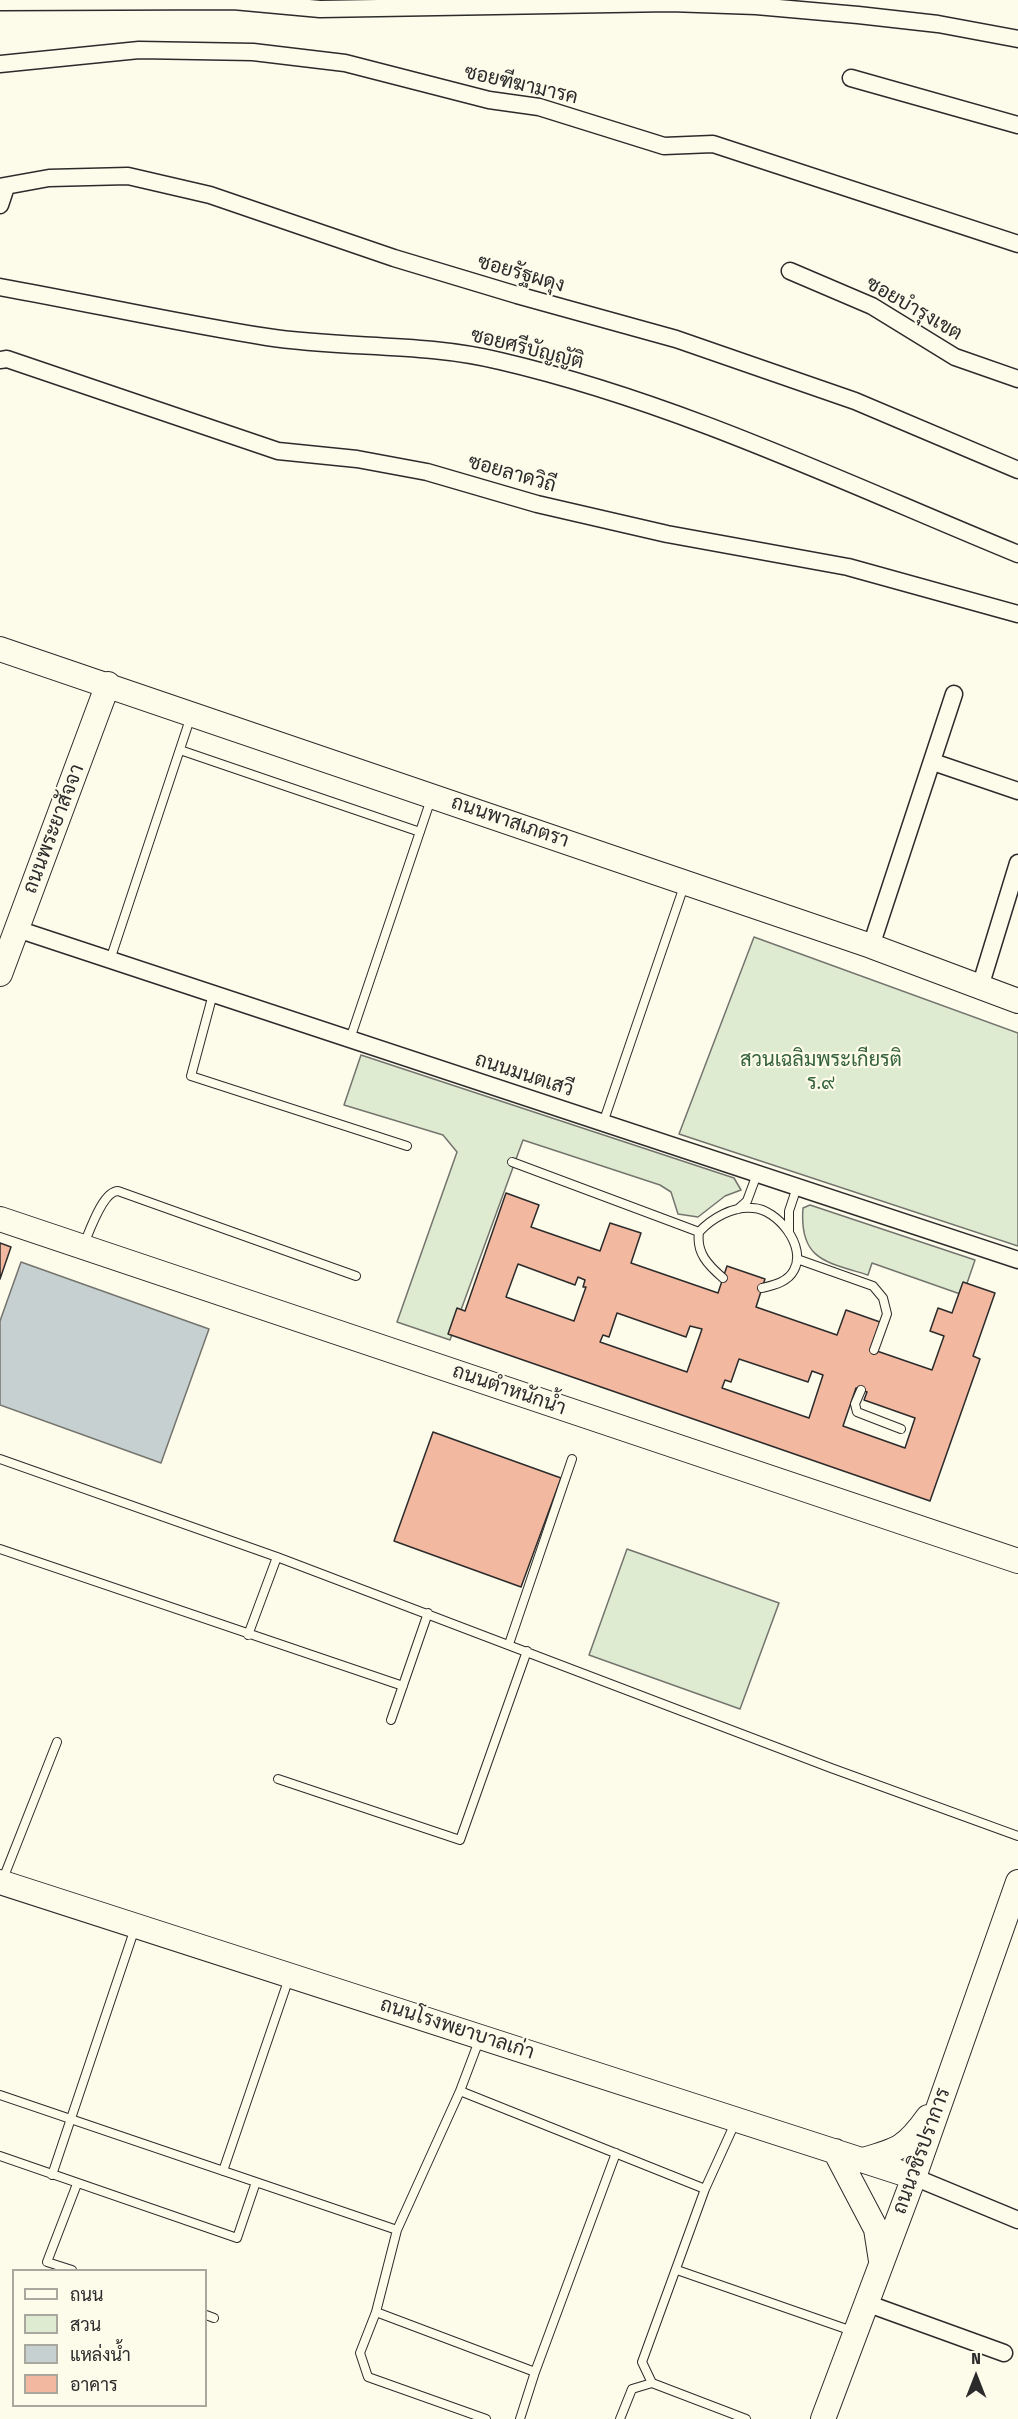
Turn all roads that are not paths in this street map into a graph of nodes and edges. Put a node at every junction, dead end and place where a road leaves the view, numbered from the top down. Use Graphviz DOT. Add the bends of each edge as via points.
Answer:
graph roads {
  1 [pos="0,2"];
  2 [pos="807,5"];
  3 [pos="1018,39"];
  4 [pos="0,64"];
  5 [pos="851,78"];
  6 [pos="1018,125"];
  7 [pos="3,187"];
  8 [pos="0,205"];
  9 [pos="1018,244"];
  10 [pos="790,271"];
  11 [pos="0,287"];
  12 [pos="0,360"];
  13 [pos="1018,379"];
  14 [pos="1018,470"];
  15 [pos="1018,554"];
  16 [pos="1018,614"];
  17 [pos="0,649"];
  18 [pos="108,684"];
  19 [pos="954,694"];
  20 [pos="192,714"];
  21 [pos="180,750"];
  22 [pos="933,762"];
  23 [pos="1018,791"];
  24 [pos="432,796"];
  25 [pos="420,832"];
  26 [pos="1018,863"];
  27 [pos="686,883"];
  28 [pos="17,929"];
  29 [pos="871,946"];
  30 [pos="110,960"];
  31 [pos="0,974"];
  32 [pos="980,987"];
  33 [pos="213,994"];
  34 [pos="1018,1000"];
  35 [pos="350,1040"];
  36 [pos="603,1123"];
  37 [pos="407,1146"];
  38 [pos="512,1162"];
  39 [pos="757,1174"];
  40 [pos="797,1187"];
  41 [pos="737,1209"];
  42 [pos="0,1219"];
  43 [pos="699,1232"];
  44 [pos="789,1233"];
  45 [pos="82,1247"];
  46 [pos="797,1259"];
  47 [pos="1018,1260"];
  48 [pos="356,1276"];
  49 [pos="723,1278"];
  50 [pos="762,1288"];
  51 [pos="874,1350"];
  52 [pos="861,1390"];
  53 [pos="901,1429"];
  54 [pos="0,1459"];
  55 [pos="572,1459"];
  56 [pos="0,1549"];
  57 [pos="277,1557"];
  58 [pos="1018,1561"];
  59 [pos="428,1613"];
  60 [pos="248,1635"];
  61 [pos="509,1644"];
  62 [pos="527,1651"];
  63 [pos="403,1686"];
  64 [pos="391,1720"];
  65 [pos="57,1742"];
  66 [pos="278,1779"];
  67 [pos="1018,1836"];
  68 [pos="1,1882"];
  69 [pos="1018,1882"];
  70 [pos="136,1926"];
  71 [pos="290,1976"];
  72 [pos="481,2037"];
  73 [pos="460,2091"];
  74 [pos="0,2095"];
  75 [pos="941,2098"];
  76 [pos="71,2119"];
  77 [pos="736,2119"];
  78 [pos="835,2151"];
  79 [pos="616,2153"];
  80 [pos="0,2156"];
  81 [pos="863,2160"];
  82 [pos="223,2171"];
  83 [pos="52,2175"];
  84 [pos="914,2177"];
  85 [pos="256,2182"];
  86 [pos="77,2184"];
  87 [pos="705,2189"];
  88 [pos="1018,2220"];
  89 [pos="397,2230"];
  90 [pos="881,2263"];
  91 [pos="66,2269"];
  92 [pos="677,2270"];
  93 [pos="866,2303"];
  94 [pos="376,2312"];
  95 [pos="855,2332"];
  96 [pos="1004,2353"];
  97 [pos="535,2372"];
  98 [pos="652,2383"];
  99 [pos="486,2419"];
  100 [pos="520,2419"];
  101 [pos="620,2419"];
  102 [pos="746,2419"];
  103 [pos="823,2419"];
  1 -- 2 [label="street" via="233,1 320,9 670,3"];
  2 -- 3 [label="street"];
  4 -- 9 [label="street, ซอยฑีฆามารค" via="139,50 253,52 345,63 489,100 539,107 664,146 713,144"];
  5 -- 6 [label="street"];
  7 -- 8 [label="street"];
  7 -- 14 [label="street, ซอยรัฐผดุง" via="49,178 128,176 210,195 394,258 676,339 855,401"];
  10 -- 13 [label="street, ซอยบำรุงเขต" via="872,306 955,357"];
  11 -- 15 [label="street, ซอยศรีบัญญัติ" via="269,337 442,350 499,360 702,423"];
  12 -- 16 [label="street, ซอยลาดวิถี" via="7,359 278,451 357,459 427,472 537,504 667,534 848,567"];
  17 -- 18 [label="street, ถนนพาสเภตรา"];
  18 -- 20 [label="street, ถนนพาสเภตรา"];
  18 -- 28 [label="street, ถนนพระยาสัจจา"];
  19 -- 22 [label="street"];
  20 -- 21 [label="lane"];
  20 -- 24 [label="street, ถนนพาสเภตรา"];
  21 -- 25 [label="lane"];
  21 -- 30 [label="lane"];
  22 -- 23 [label="street"];
  22 -- 29 [label="street"];
  24 -- 25 [label="lane"];
  24 -- 27 [label="street, ถนนพาสเภตรา"];
  25 -- 35 [label="lane"];
  26 -- 32 [label="street"];
  27 -- 29 [label="street, ถนนพาสเภตรา"];
  27 -- 36 [label="lane"];
  28 -- 30 [label="street, ถนนมนตเสวี"];
  28 -- 31 [label="street, ถนนพระยาสัจจา"];
  29 -- 32 [label="street, ถนนพาสเภตรา"];
  30 -- 33 [label="street, ถนนมนตเสวี"];
  32 -- 34 [label="street, ถนนพาสเภตรา"];
  33 -- 35 [label="street, ถนนมนตเสวี"];
  33 -- 37 [label="lane" via="191,1076"];
  35 -- 36 [label="street, ถนนมนตเสวี"];
  36 -- 39 [label="street, ถนนมนตเสวี"];
  38 -- 43 [label="lane"];
  39 -- 40 [label="street, ถนนมนตเสวี"];
  39 -- 41 [label="lane" via="747,1201"];
  40 -- 44 [label="lane" via="789,1211"];
  40 -- 47 [label="street, ถนนมนตเสวี"];
  41 -- 43 [label="lane" via="718,1216"];
  41 -- 44 [label="lane" via="754,1208 772,1214"];
  42 -- 45 [label="street, ถนนตำหนักน้ำ"];
  43 -- 49 [label="lane" via="700,1254"];
  44 -- 46 [label="lane"];
  45 -- 48 [label="lane" via="106,1196 114,1190"];
  45 -- 58 [label="street, ถนนตำหนักน้ำ"];
  46 -- 50 [label="lane" via="788,1278"];
  46 -- 51 [label="lane" via="873,1286 883,1298 887,1314"];
  52 -- 53 [label="lane" via="855,1404 857,1412"];
  54 -- 57 [label="lane"];
  55 -- 61 [label="lane"];
  56 -- 60 [label="lane"];
  57 -- 59 [label="lane"];
  57 -- 60 [label="lane"];
  59 -- 61 [label="lane"];
  59 -- 63 [label="lane"];
  60 -- 63 [label="lane"];
  61 -- 62 [label="lane"];
  62 -- 66 [label="lane" via="460,1840"];
  62 -- 67 [label="lane"];
  63 -- 64 [label="lane"];
  65 -- 68 [label="lane"];
  68 -- 70 [label="street, ถนนโรงพยาบาลเก่า"];
  69 -- 75 [label="street, ถนนวชิรปราการ"];
  70 -- 71 [label="street, ถนนโรงพยาบาลเก่า"];
  70 -- 76 [label="lane"];
  71 -- 72 [label="street, ถนนโรงพยาบาลเก่า"];
  71 -- 82 [label="lane"];
  72 -- 73 [label="lane"];
  72 -- 77 [label="street, ถนนโรงพยาบาลเก่า"];
  73 -- 79 [label="lane"];
  73 -- 89 [label="lane"];
  74 -- 76 [label="lane"];
  75 -- 81 [label="street" via="912,2140 890,2153"];
  75 -- 84 [label="street, ถนนวชิรปราการ"];
  76 -- 82 [label="lane"];
  76 -- 83 [label="lane"];
  77 -- 78 [label="street, ถนนโรงพยาบาลเก่า"];
  77 -- 87 [label="lane"];
  78 -- 81 [label="street, ถนนโรงพยาบาลเก่า"];
  78 -- 90 [label="street" via="876,2229"];
  79 -- 87 [label="lane"];
  79 -- 97 [label="lane"];
  80 -- 83 [label="lane"];
  81 -- 84 [label="street, ถนนโรงพยาบาลเก่า"];
  82 -- 85 [label="lane"];
  83 -- 86 [label="lane"];
  84 -- 88 [label="street"];
  84 -- 90 [label="street, ถนนวชิรปราการ"];
  85 -- 86 [label="lane" via="237,2238"];
  85 -- 89 [label="lane"];
  86 -- 91 [label="lane" via="47,2262"];
  87 -- 92 [label="lane"];
  89 -- 94 [label="lane"];
  90 -- 93 [label="street, ถนนวชิรปราการ"];
  92 -- 95 [label="lane"];
  92 -- 98 [label="lane" via="642,2362"];
  93 -- 95 [label="street, ถนนวชิรปราการ"];
  93 -- 96 [label="street"];
  94 -- 97 [label="lane"];
  94 -- 99 [label="lane" via="360,2354 368,2377"];
  95 -- 103 [label="street, ถนนวชิรปราการ"];
  97 -- 100 [label="lane"];
  98 -- 101 [label="lane" via="632,2389"];
  98 -- 102 [label="lane"];
}
